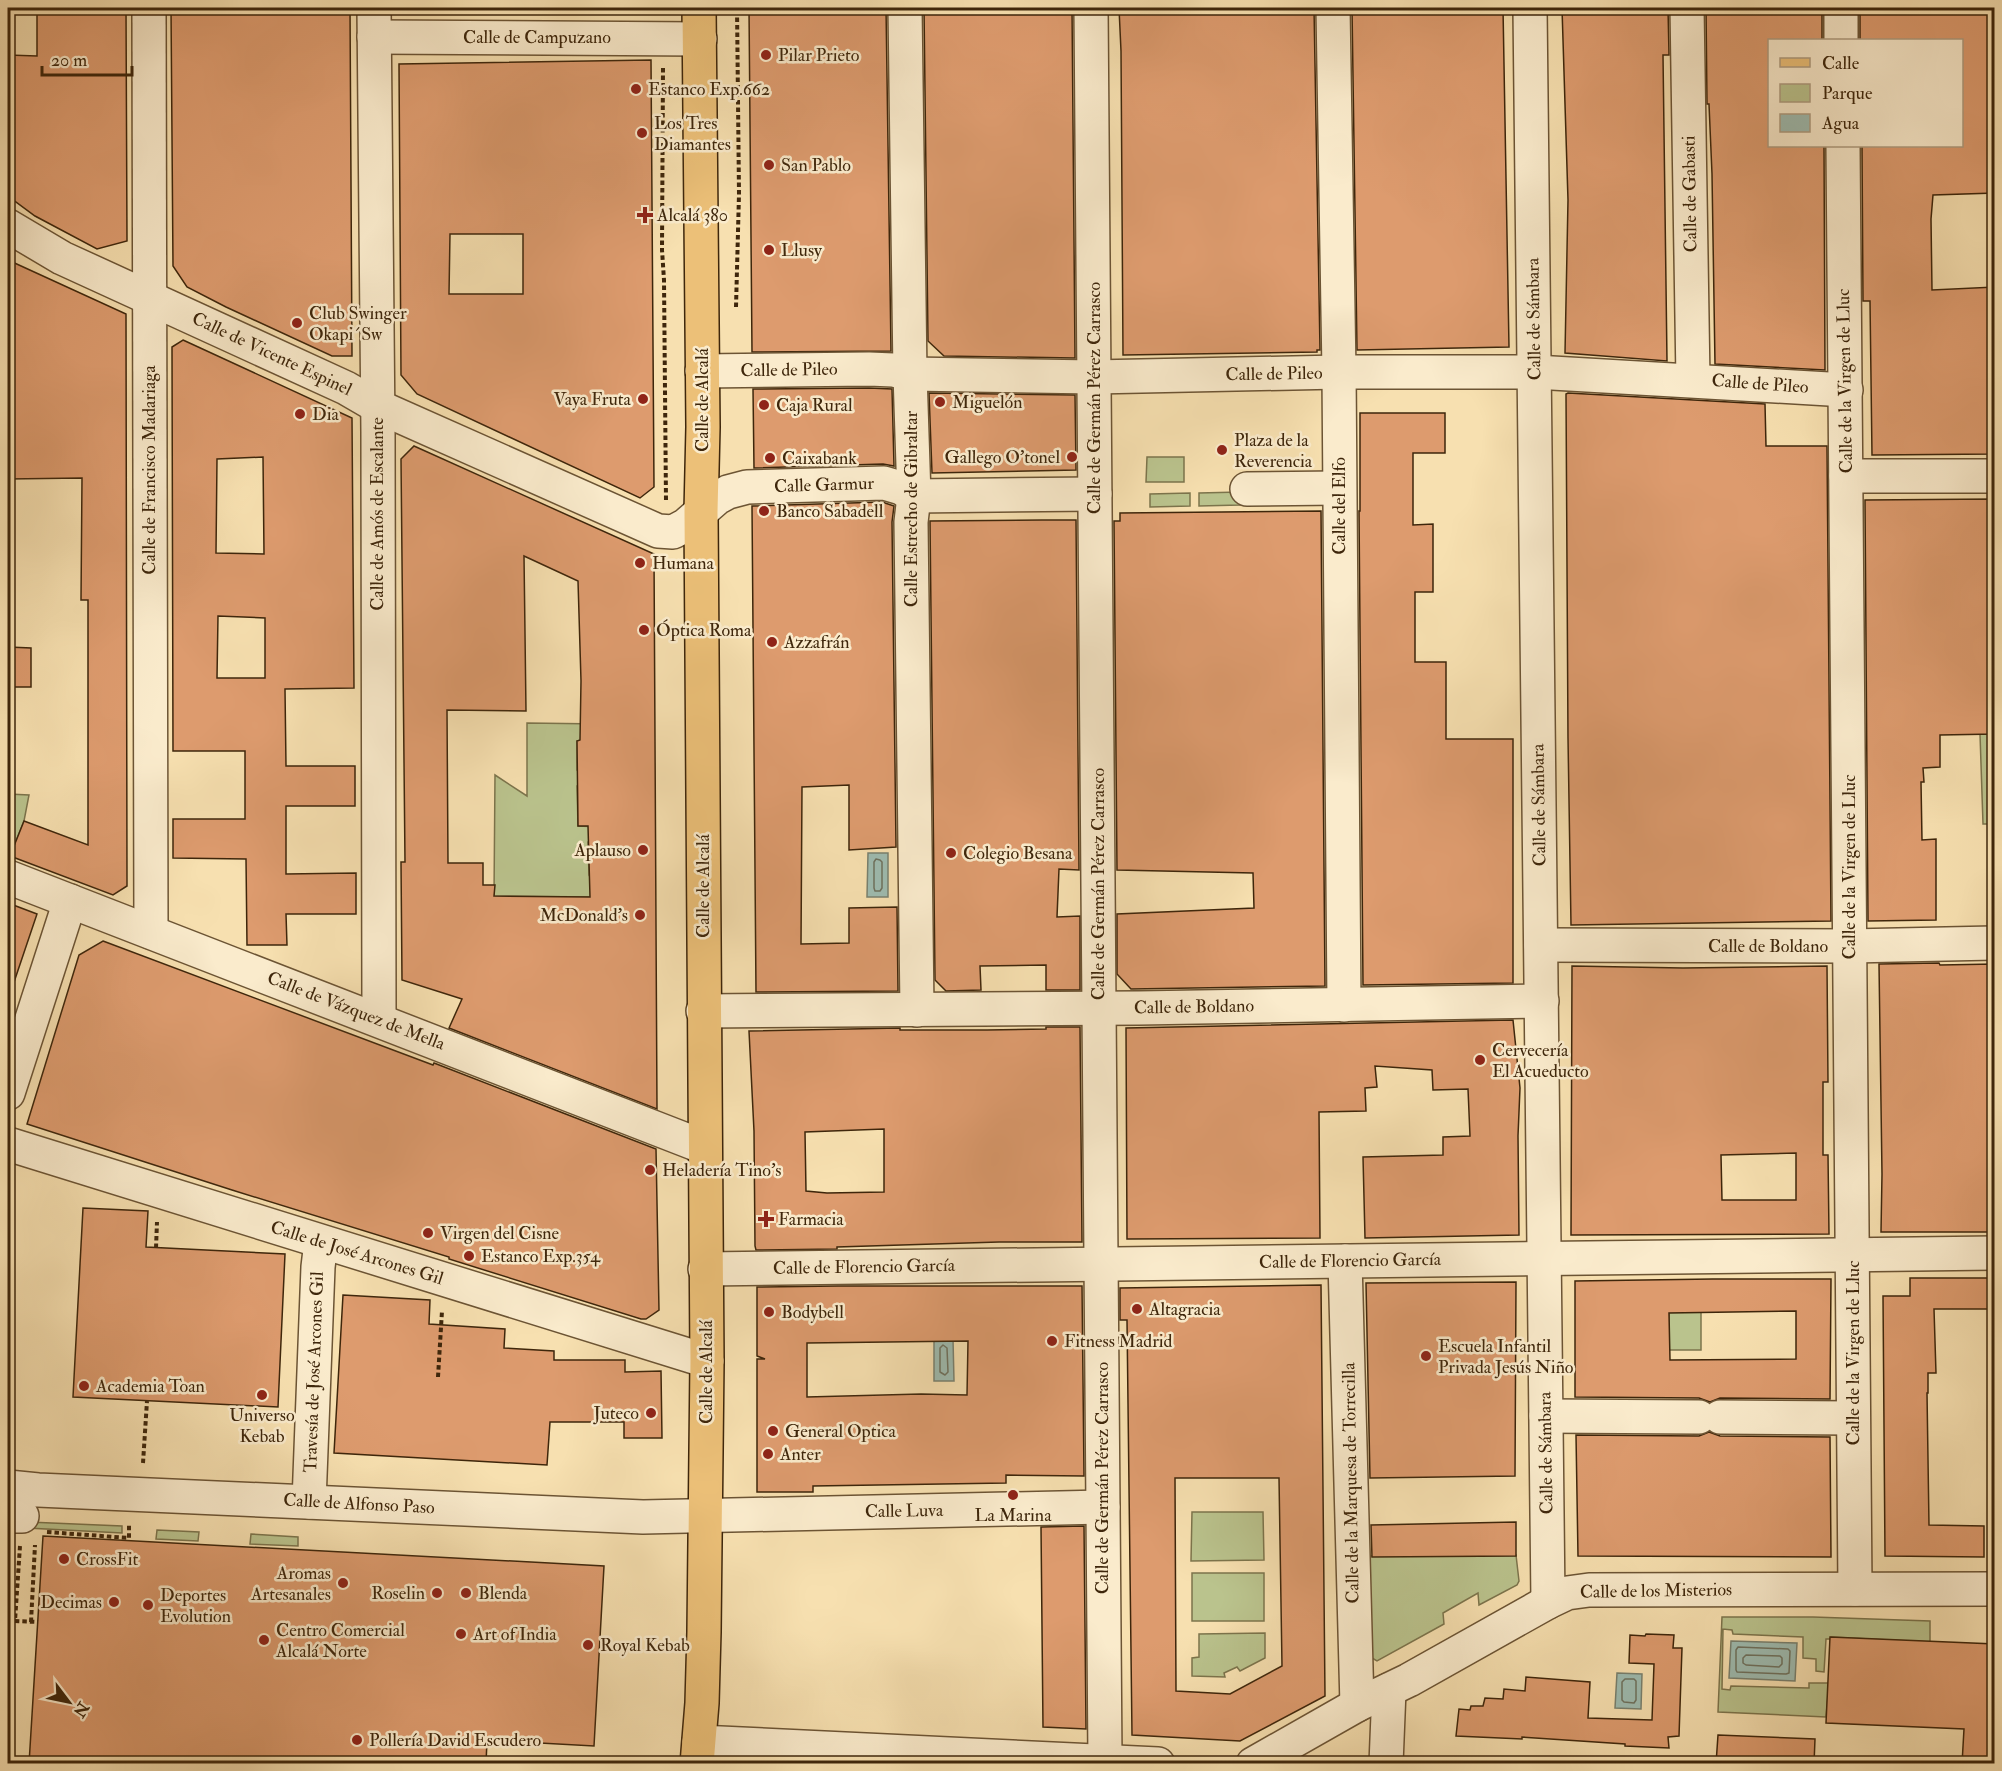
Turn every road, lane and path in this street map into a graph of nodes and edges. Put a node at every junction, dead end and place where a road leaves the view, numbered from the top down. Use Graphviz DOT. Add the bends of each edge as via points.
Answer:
graph roads {
  1 [pos="149,8"];
  2 [pos="737,8"];
  3 [pos="905,8"];
  4 [pos="1091,8"];
  5 [pos="1333,8"];
  6 [pos="1530,8"];
  7 [pos="1687,8"];
  8 [pos="1841,8"];
  9 [pos="374,22"];
  10 [pos="700,23"];
  11 [pos="1841,39"];
  12 [pos="663,62"];
  13 [pos="1843,147"];
  14 [pos="8,226"];
  15 [pos="151,297"];
  16 [pos="736,308"];
  17 [pos="702,371"];
  18 [pos="1339,372"];
  19 [pos="1535,372"];
  20 [pos="910,374"];
  21 [pos="1094,377"];
  22 [pos="1693,380"];
  23 [pos="1846,390"];
  24 [pos="377,406"];
  25 [pos="1846,476"];
  26 [pos="1995,476"];
  27 [pos="1339,488"];
  28 [pos="1247,489"];
  29 [pos="1095,494"];
  30 [pos="914,496"];
  31 [pos="666,501"];
  32 [pos="701,512"];
  33 [pos="8,877"];
  34 [pos="70,901"];
  35 [pos="151,932"];
  36 [pos="1995,943"];
  37 [pos="1541,945"];
  38 [pos="1850,946"];
  39 [pos="1542,1001"];
  40 [pos="1344,1005"];
  41 [pos="1099,1009"];
  42 [pos="917,1010"];
  43 [pos="703,1011"];
  44 [pos="379,1020"];
  45 [pos="8,1093"];
  46 [pos="8,1144"];
  47 [pos="704,1147"];
  48 [pos="321,1242"];
  49 [pos="1995,1253"];
  50 [pos="1852,1254"];
  51 [pos="1544,1258"];
  52 [pos="1345,1261"];
  53 [pos="1101,1264"];
  54 [pos="705,1269"];
  55 [pos="445,1280"];
  56 [pos="707,1361"];
  57 [pos="438,1377"];
  58 [pos="147,1401"];
  59 [pos="1546,1416"];
  60 [pos="1853,1418"];
  61 [pos="141,1494"];
  62 [pos="309,1502"];
  63 [pos="1103,1508"];
  64 [pos="22,1514"];
  65 [pos="705,1515"];
  66 [pos="124,1537"];
  67 [pos="1855,1588"];
  68 [pos="1995,1589"];
  69 [pos="1548,1602"];
  70 [pos="30,1622"];
  71 [pos="38,1622"];
  72 [pos="1389,1690"];
  73 [pos="1357,1705"];
  74 [pos="698,1753"];
  75 [pos="829,1755"];
  76 [pos="1105,1760"];
  77 [pos="1158,1764"];
  78 [pos="1253,1764"];
  79 [pos="1386,1764"];
  1 -- 15 [label="street, Calle de Francisco Madariaga"];
  2 -- 16 [label="path"];
  3 -- 20 [label="street, Calle Estrecho de Gibraltar"];
  4 -- 21 [label="street, Calle de Germán Pérez Carrasco"];
  5 -- 18 [label="street, Calle del Elfo"];
  6 -- 19 [label="street, Calle de Sámbara"];
  7 -- 22 [label="street, Calle de Gabasti"];
  8 -- 11 [label="street"];
  9 -- 10 [label="street, Calle de Campuzano"];
  9 -- 24 [label="street, Calle de Amós de Escalante"];
  10 -- 17 [label="main road, Calle de Alcalá"];
  12 -- 31 [label="path"];
  13 -- 23 [label="street, Calle de la Virgen de Lluc"];
  14 -- 15 [label="street, Calle de Vicente Espinel" via="62,258"];
  15 -- 24 [label="street, Calle de Vicente Espinel"];
  15 -- 35 [label="street, Calle de Francisco Madariaga"];
  17 -- 20 [label="street, Calle de Pileo" via="869,369"];
  17 -- 32 [label="main road, Calle de Alcalá"];
  18 -- 19 [label="street, Calle de Pileo"];
  18 -- 21 [label="street, Calle de Pileo"];
  18 -- 27 [label="street, Calle del Elfo"];
  19 -- 22 [label="street, Calle de Pileo"];
  19 -- 37 [label="street, Calle de Sámbara"];
  20 -- 21 [label="street, Calle de Pileo"];
  20 -- 30 [label="street, Calle Estrecho de Gibraltar"];
  21 -- 29 [label="street, Calle de Germán Pérez Carrasco"];
  22 -- 23 [label="street, Calle de Pileo"];
  23 -- 25 [label="street, Calle de la Virgen de Lluc"];
  24 -- 32 [label="street, Calle de Vicente Espinel" via="658,531 673,532"];
  24 -- 44 [label="street, Calle de Amós de Escalante"];
  25 -- 26 [label="street"];
  25 -- 38 [label="street, Calle de la Virgen de Lluc"];
  27 -- 28 [label="street"];
  27 -- 40 [label="street, Calle del Elfo"];
  29 -- 30 [label="street, Calle Garmur"];
  29 -- 41 [label="street, Calle de Germán Pérez Carrasco"];
  30 -- 32 [label="street, Calle Garmur" via="884,483 747,488 728,492"];
  30 -- 42 [label="street, Calle Estrecho de Gibraltar" via="911,522"];
  32 -- 43 [label="main road, Calle de Alcalá"];
  33 -- 34 [label="street, Calle de Vázquez de Mella"];
  34 -- 35 [label="street, Calle de Vázquez de Mella"];
  34 -- 45 [label="street"];
  35 -- 44 [label="street, Calle de Vázquez de Mella"];
  36 -- 38 [label="street, Calle de Boldano"];
  37 -- 38 [label="street, Calle de Boldano"];
  37 -- 39 [label="street, Calle de Sámbara"];
  38 -- 50 [label="street, Calle de la Virgen de Lluc"];
  39 -- 40 [label="street, Calle de Boldano"];
  39 -- 51 [label="street, Calle de Sámbara"];
  40 -- 41 [label="street, Calle de Boldano"];
  41 -- 42 [label="street, Calle de Boldano"];
  41 -- 53 [label="street, Calle de Germán Pérez Carrasco"];
  42 -- 43 [label="street, Calle de Boldano"];
  43 -- 47 [label="main road, Calle de Alcalá"];
  44 -- 47 [label="street, Calle de Vázquez de Mella"];
  46 -- 48 [label="street, Calle de José Arcones Gil"];
  47 -- 54 [label="main road, Calle de Alcalá"];
  48 -- 55 [label="street, Calle de José Arcones Gil"];
  48 -- 62 [label="street, Travesía de José Arcones Gil"];
  49 -- 50 [label="street, Calle de Florencio García"];
  50 -- 51 [label="street, Calle de Florencio García"];
  50 -- 60 [label="street, Calle de la Virgen de Lluc"];
  51 -- 52 [label="street, Calle de Florencio García"];
  51 -- 59 [label="street, Calle de Sámbara"];
  52 -- 53 [label="street, Calle de Florencio García"];
  52 -- 73 [label="street, Calle de la Marquesa de Torrecilla"];
  53 -- 54 [label="street, Calle de Florencio García"];
  53 -- 63 [label="street, Calle de Germán Pérez Carrasco"];
  54 -- 56 [label="main road, Calle de Alcalá"];
  55 -- 56 [label="street, Calle de José Arcones Gil"];
  55 -- 57 [label="path"];
  56 -- 65 [label="main road, Calle de Alcalá"];
  58 -- 61 [label="path"];
  59 -- 60 [label="street"];
  59 -- 69 [label="street, Calle de Sámbara"];
  60 -- 67 [label="street, Calle de la Virgen de Lluc"];
  61 -- 62 [label="street, Calle de Alfonso Paso"];
  61 -- 64 [label="street, Calle de Alfonso Paso"];
  62 -- 65 [label="street, Calle de Alfonso Paso" via="643,1517"];
  63 -- 65 [label="street, Calle Luva"];
  63 -- 76 [label="street, Calle de Germán Pérez Carrasco"];
  64 -- 66 [label="path"];
  64 -- 70 [label="path"];
  64 -- 70 [label="path" via="15,1621"];
  65 -- 74 [label="main road, Calle de Alcalá"];
  67 -- 68 [label="street, Calle de los Misterios"];
  67 -- 69 [label="street, Calle de los Misterios" via="1589,1590 1567,1593"];
  69 -- 72 [label="street, Calle de los Misterios"];
  70 -- 71 [label="path"];
  72 -- 73 [label="street, Calle de los Misterios"];
  72 -- 79 [label="street"];
  73 -- 78 [label="street, Calle de los Misterios"];
  74 -- 75 [label="street"];
  75 -- 76 [label="street"];
  76 -- 77 [label="street"];
}
